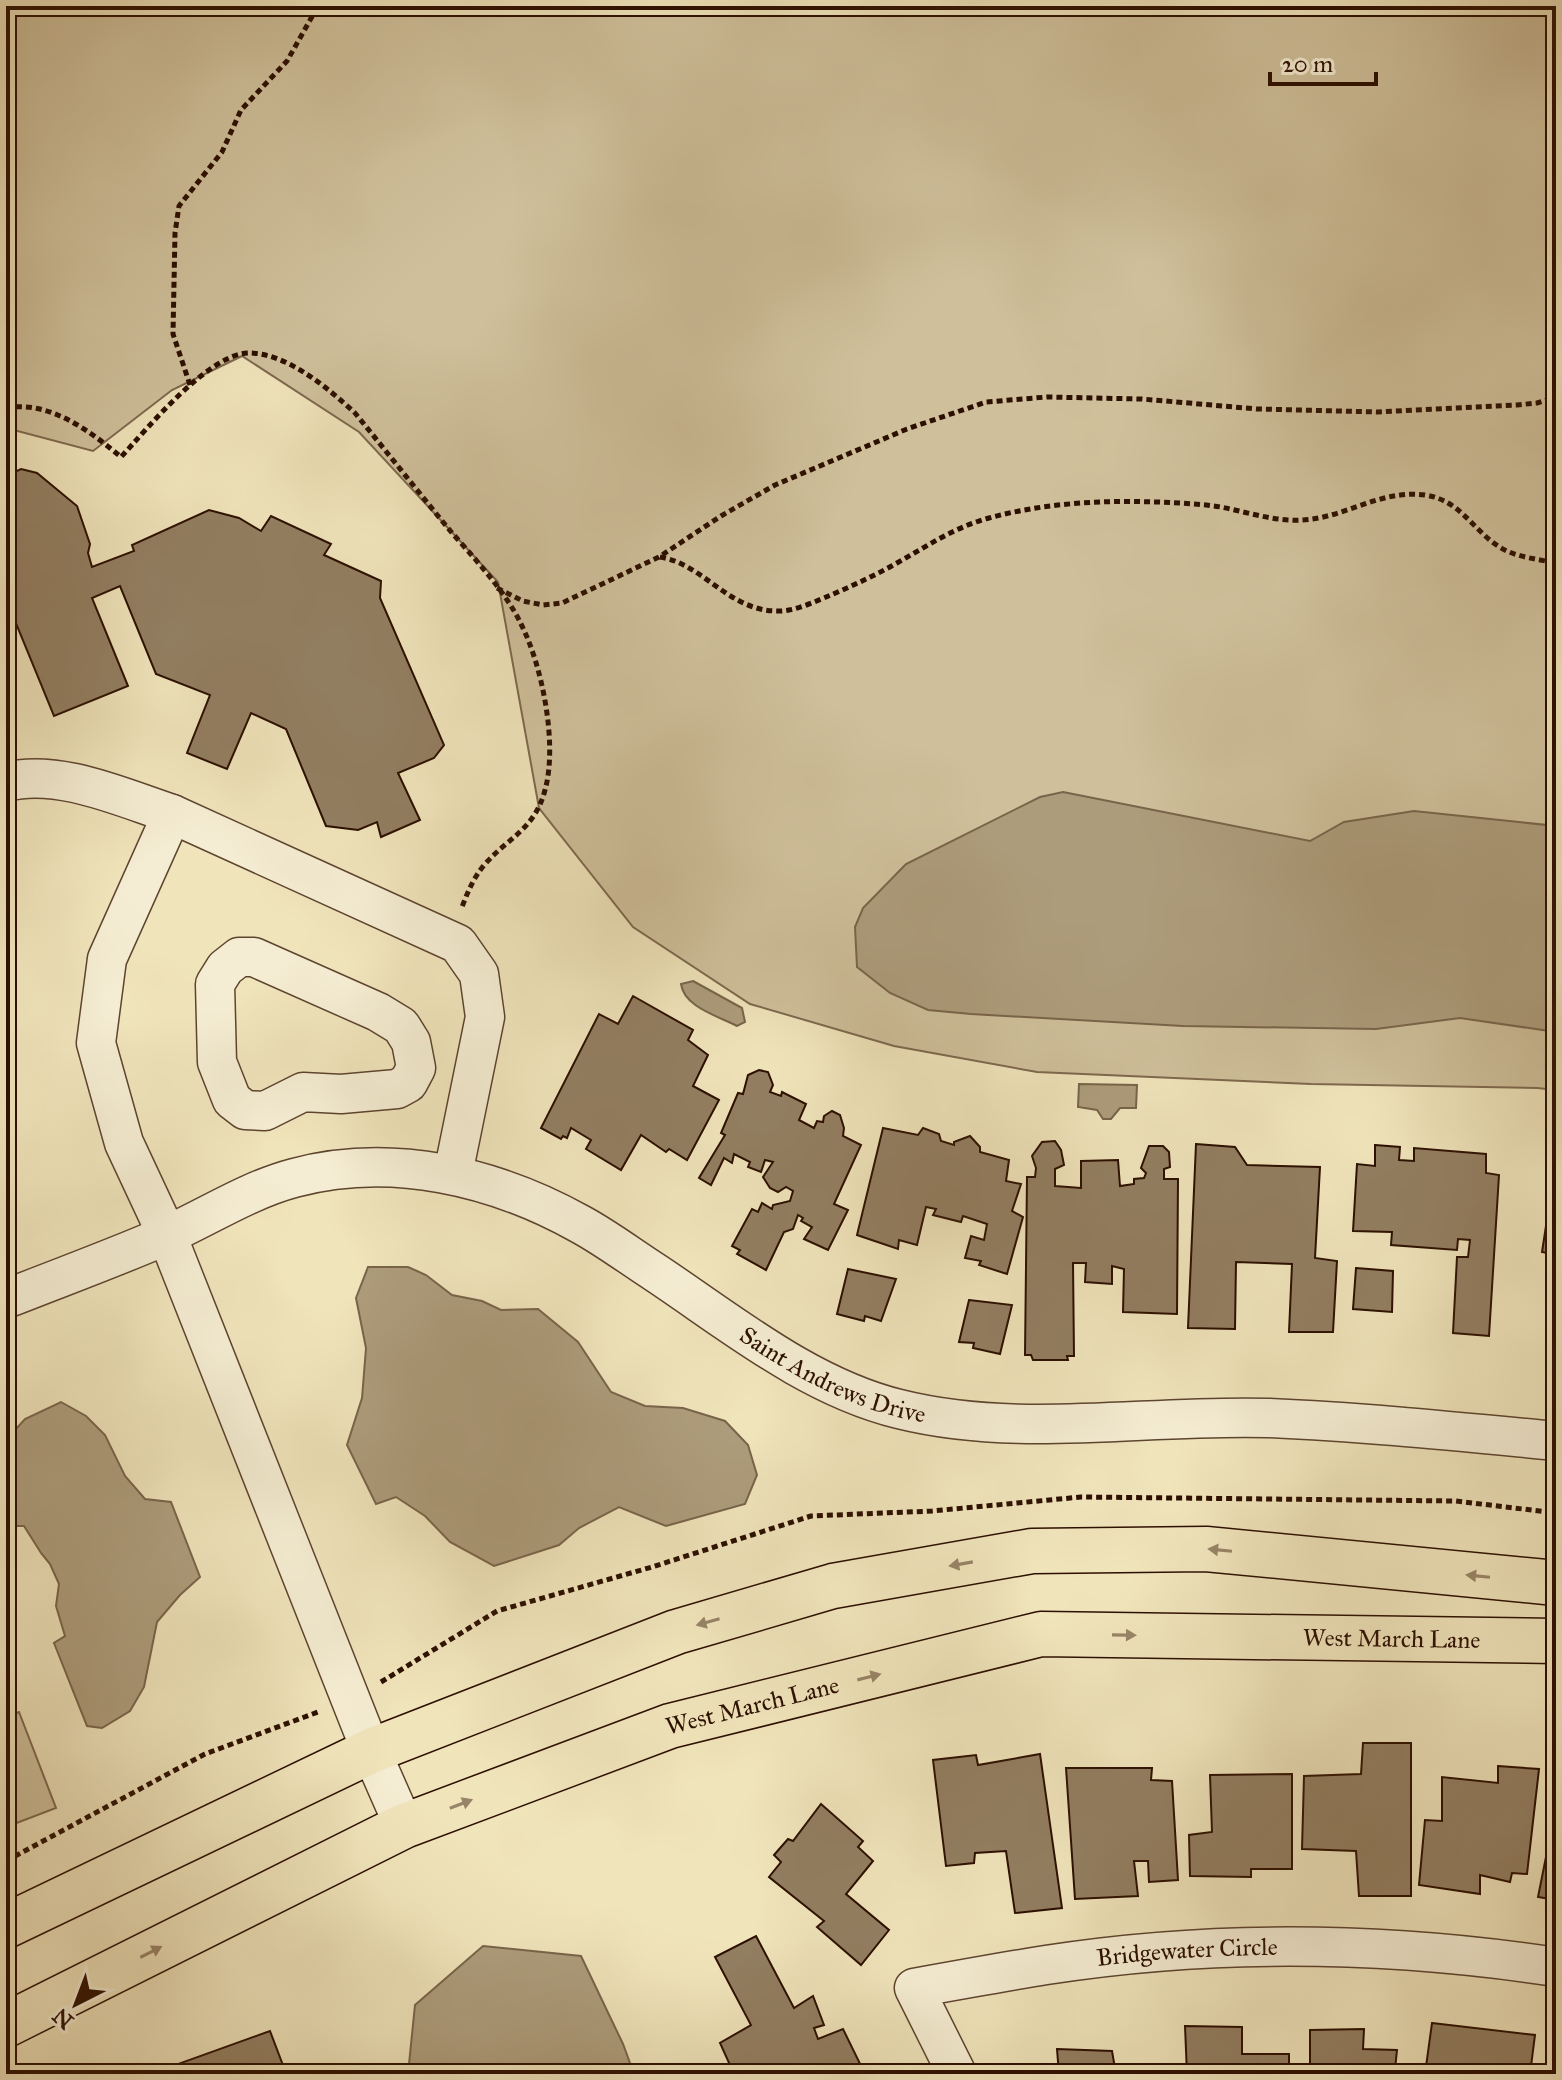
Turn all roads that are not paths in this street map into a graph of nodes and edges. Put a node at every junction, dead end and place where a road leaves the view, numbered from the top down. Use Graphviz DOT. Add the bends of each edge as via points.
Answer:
graph roads {
  1 [pos="6,782"];
  2 [pos="172,814"];
  3 [pos="416,1068"];
  4 [pos="472,1082"];
  5 [pos="453,1174"];
  6 [pos="167,1235"];
  7 [pos="6,1299"];
  8 [pos="1556,1441"];
  9 [pos="1556,1583"];
  10 [pos="1556,1641"];
  11 [pos="371,1751"];
  12 [pos="404,1826"];
  13 [pos="6,1926"];
  14 [pos="1556,1967"];
  15 [pos="6,2025"];
  16 [pos="957,2074"];
  1 -- 2 [label="street" via="76,782"];
  2 -- 4 [label="street" via="458,944 479,974 485,1017"];
  2 -- 6 [label="street" via="107,959 96,1043 124,1143"];
  3 -- 3 [label="street" via="411,1042 401,1026 254,957 239,957 215,984 217,1062 232,1100 245,1110 265,1111 303,1092 397,1089 408,1083"];
  3 -- 4 [label="street"];
  4 -- 5 [label="street"];
  5 -- 6 [label="street, Saint Andrews Drive" via="346,1168 294,1178"];
  5 -- 8 [label="street, Saint Andrews Drive" via="516,1193 581,1224 783,1358 844,1390 896,1408 956,1421 1268,1418"];
  6 -- 7 [label="street, Saint Andrews Drive"];
  6 -- 11 [label="street"];
  9 -- 11 [label="main road, one-way" via="1206,1549 1032,1551 833,1586 676,1632"];
  12 -- 10 [label="main road, West March Lane, one-way" via="670,1726 1041,1634"];
  11 -- 12 [label="street"];
  11 -- 13 [label="main road"];
  15 -- 12 [label="main road, West March Lane, one-way"];
  14 -- 16 [label="street, Bridgewater Circle" via="1390,1950 1287,1947 1064,1963 914,1988"];
}
